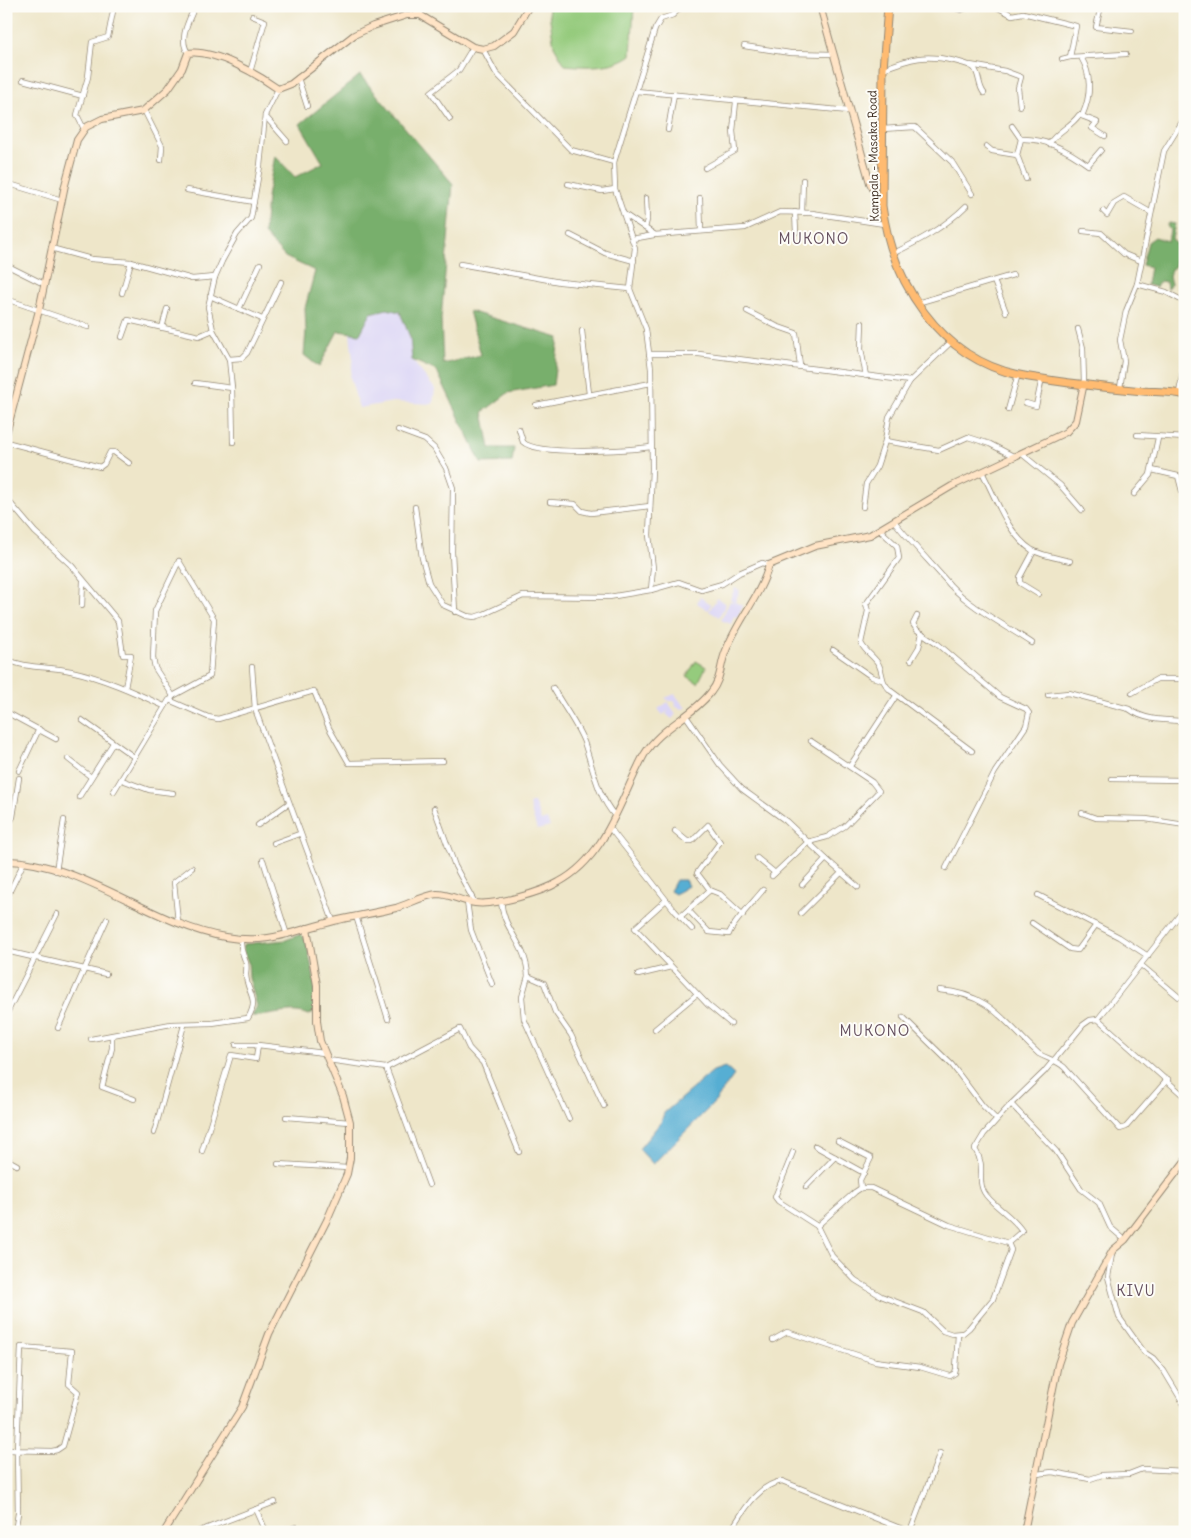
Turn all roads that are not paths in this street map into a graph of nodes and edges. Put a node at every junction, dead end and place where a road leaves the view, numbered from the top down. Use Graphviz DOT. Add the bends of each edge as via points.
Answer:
graph roads {
  1 [pos="114,6"];
  2 [pos="195,6"];
  3 [pos="422,6"];
  4 [pos="529,6"];
  5 [pos="682,6"];
  6 [pos="820,6"];
  7 [pos="888,6"];
  8 [pos="950,6"];
  9 [pos="970,6"];
  10 [pos="995,6"];
  11 [pos="1101,6"];
  12 [pos="420,15"];
  13 [pos="252,16"];
  14 [pos="1132,31"];
  15 [pos="744,46"];
  16 [pos="473,47"];
  17 [pos="483,49"];
  18 [pos="188,53"];
  19 [pos="833,54"];
  20 [pos="1126,54"];
  21 [pos="1070,57"];
  22 [pos="1081,57"];
  23 [pos="1062,59"];
  24 [pos="968,65"];
  25 [pos="883,69"];
  26 [pos="250,72"];
  27 [pos="298,78"];
  28 [pos="23,80"];
  29 [pos="278,89"];
  30 [pos="636,92"];
  31 [pos="984,93"];
  32 [pos="674,94"];
  33 [pos="83,96"];
  34 [pos="736,102"];
  35 [pos="307,106"];
  36 [pos="1020,106"];
  37 [pos="144,110"];
  38 [pos="849,111"];
  39 [pos="265,116"];
  40 [pos="1082,116"];
  41 [pos="1185,117"];
  42 [pos="450,119"];
  43 [pos="1012,126"];
  44 [pos="84,129"];
  45 [pos="882,129"];
  46 [pos="668,130"];
  47 [pos="1105,136"];
  48 [pos="1021,139"];
  49 [pos="287,141"];
  50 [pos="1049,144"];
  51 [pos="986,146"];
  52 [pos="1101,150"];
  53 [pos="1017,155"];
  54 [pos="162,160"];
  55 [pos="614,162"];
  56 [pos="705,168"];
  57 [pos="1026,178"];
  58 [pos="803,180"];
  59 [pos="6,183"];
  60 [pos="568,184"];
  61 [pos="615,189"];
  62 [pos="187,190"];
  63 [pos="972,194"];
  64 [pos="646,198"];
  65 [pos="700,198"];
  66 [pos="62,200"];
  67 [pos="254,202"];
  68 [pos="882,206"];
  69 [pos="966,206"];
  70 [pos="1103,211"];
  71 [pos="796,212"];
  72 [pos="802,212"];
  73 [pos="1150,212"];
  74 [pos="624,214"];
  75 [pos="884,224"];
  76 [pos="645,228"];
  77 [pos="701,231"];
  78 [pos="1083,231"];
  79 [pos="796,232"];
  80 [pos="570,235"];
  81 [pos="654,235"];
  82 [pos="632,239"];
  83 [pos="51,248"];
  84 [pos="892,254"];
  85 [pos="634,261"];
  86 [pos="1141,261"];
  87 [pos="131,262"];
  88 [pos="260,264"];
  89 [pos="460,264"];
  90 [pos="6,265"];
  91 [pos="1013,275"];
  92 [pos="214,277"];
  93 [pos="994,281"];
  94 [pos="281,282"];
  95 [pos="44,284"];
  96 [pos="1137,284"];
  97 [pos="630,289"];
  98 [pos="122,293"];
  99 [pos="210,296"];
  100 [pos="6,299"];
  101 [pos="1185,302"];
  102 [pos="916,303"];
  103 [pos="167,309"];
  104 [pos="239,309"];
  105 [pos="39,310"];
  106 [pos="747,311"];
  107 [pos="1006,312"];
  108 [pos="262,319"];
  109 [pos="862,323"];
  110 [pos="88,327"];
  111 [pos="162,328"];
  112 [pos="213,330"];
  113 [pos="1078,330"];
  114 [pos="582,331"];
  115 [pos="122,337"];
  116 [pos="952,341"];
  117 [pos="649,354"];
  118 [pos="229,359"];
  119 [pos="1185,361"];
  120 [pos="800,366"];
  121 [pos="1018,374"];
  122 [pos="866,376"];
  123 [pos="1042,378"];
  124 [pos="910,381"];
  125 [pos="195,383"];
  126 [pos="651,383"];
  127 [pos="1084,383"];
  128 [pos="232,388"];
  129 [pos="1120,388"];
  130 [pos="589,394"];
  131 [pos="1182,394"];
  132 [pos="1026,403"];
  133 [pos="536,405"];
  134 [pos="10,407"];
  135 [pos="1008,410"];
  136 [pos="519,428"];
  137 [pos="398,430"];
  138 [pos="6,434"];
  139 [pos="1137,435"];
  140 [pos="1158,438"];
  141 [pos="1185,438"];
  142 [pos="885,441"];
  143 [pos="6,442"];
  144 [pos="233,442"];
  145 [pos="652,448"];
  146 [pos="1018,455"];
  147 [pos="129,463"];
  148 [pos="1152,470"];
  149 [pos="982,472"];
  150 [pos="1134,494"];
  151 [pos="6,498"];
  152 [pos="550,502"];
  153 [pos="1185,505"];
  154 [pos="650,506"];
  155 [pos="415,507"];
  156 [pos="863,507"];
  157 [pos="1082,510"];
  158 [pos="1184,512"];
  159 [pos="894,521"];
  160 [pos="880,530"];
  161 [pos="1034,551"];
  162 [pos="1070,561"];
  163 [pos="769,565"];
  164 [pos="83,581"];
  165 [pos="651,590"];
  166 [pos="1038,594"];
  167 [pos="82,606"];
  168 [pos="455,612"];
  169 [pos="916,616"];
  170 [pos="922,633"];
  171 [pos="1032,643"];
  172 [pos="833,650"];
  173 [pos="6,659"];
  174 [pos="912,660"];
  175 [pos="252,667"];
  176 [pos="1185,679"];
  177 [pos="882,680"];
  178 [pos="125,688"];
  179 [pos="553,688"];
  180 [pos="1132,693"];
  181 [pos="1048,695"];
  182 [pos="896,696"];
  183 [pos="171,698"];
  184 [pos="164,706"];
  185 [pos="255,710"];
  186 [pos="6,712"];
  187 [pos="686,716"];
  188 [pos="82,720"];
  189 [pos="1185,721"];
  190 [pos="39,729"];
  191 [pos="56,739"];
  192 [pos="811,741"];
  193 [pos="113,743"];
  194 [pos="972,751"];
  195 [pos="134,757"];
  196 [pos="68,759"];
  197 [pos="443,761"];
  198 [pos="850,766"];
  199 [pos="19,770"];
  200 [pos="91,776"];
  201 [pos="19,778"];
  202 [pos="1112,779"];
  203 [pos="122,780"];
  204 [pos="1185,780"];
  205 [pos="114,791"];
  206 [pos="173,793"];
  207 [pos="79,796"];
  208 [pos="289,803"];
  209 [pos="434,808"];
  210 [pos="1082,813"];
  211 [pos="616,817"];
  212 [pos="64,820"];
  213 [pos="6,823"];
  214 [pos="258,824"];
  215 [pos="1185,825"];
  216 [pos="609,827"];
  217 [pos="675,831"];
  218 [pos="299,834"];
  219 [pos="808,842"];
  220 [pos="274,843"];
  221 [pos="757,858"];
  222 [pos="826,859"];
  223 [pos="263,860"];
  224 [pos="6,862"];
  225 [pos="24,862"];
  226 [pos="192,868"];
  227 [pos="946,868"];
  228 [pos="56,871"];
  229 [pos="842,872"];
  230 [pos="802,885"];
  231 [pos="858,887"];
  232 [pos="710,890"];
  233 [pos="762,890"];
  234 [pos="1038,895"];
  235 [pos="6,899"];
  236 [pos="501,900"];
  237 [pos="666,900"];
  238 [pos="467,902"];
  239 [pos="475,903"];
  240 [pos="1185,908"];
  241 [pos="689,911"];
  242 [pos="801,913"];
  243 [pos="57,914"];
  244 [pos="744,915"];
  245 [pos="356,916"];
  246 [pos="680,917"];
  247 [pos="107,919"];
  248 [pos="333,921"];
  249 [pos="178,922"];
  250 [pos="1032,923"];
  251 [pos="1096,925"];
  252 [pos="307,928"];
  253 [pos="692,929"];
  254 [pos="287,936"];
  255 [pos="241,940"];
  256 [pos="6,951"];
  257 [pos="1148,956"];
  258 [pos="33,957"];
  259 [pos="1141,965"];
  260 [pos="671,967"];
  261 [pos="86,970"];
  262 [pos="106,974"];
  263 [pos="638,975"];
  264 [pos="528,976"];
  265 [pos="492,984"];
  266 [pos="939,990"];
  267 [pos="697,994"];
  268 [pos="1179,997"];
  269 [pos="6,1015"];
  270 [pos="903,1016"];
  271 [pos="388,1019"];
  272 [pos="1098,1019"];
  273 [pos="731,1024"];
  274 [pos="184,1025"];
  275 [pos="58,1028"];
  276 [pos="655,1029"];
  277 [pos="112,1036"];
  278 [pos="91,1039"];
  279 [pos="236,1045"];
  280 [pos="258,1045"];
  281 [pos="324,1053"];
  282 [pos="1055,1059"];
  283 [pos="328,1060"];
  284 [pos="386,1068"];
  285 [pos="1168,1080"];
  286 [pos="1185,1097"];
  287 [pos="134,1099"];
  288 [pos="1011,1104"];
  289 [pos="604,1106"];
  290 [pos="286,1117"];
  291 [pos="569,1119"];
  292 [pos="996,1119"];
  293 [pos="350,1122"];
  294 [pos="154,1133"];
  295 [pos="838,1141"];
  296 [pos="815,1146"];
  297 [pos="202,1151"];
  298 [pos="519,1152"];
  299 [pos="793,1152"];
  300 [pos="835,1157"];
  301 [pos="6,1159"];
  302 [pos="1185,1161"];
  303 [pos="278,1164"];
  304 [pos="17,1165"];
  305 [pos="348,1168"];
  306 [pos="864,1173"];
  307 [pos="430,1185"];
  308 [pos="806,1187"];
  309 [pos="862,1188"];
  310 [pos="817,1226"];
  311 [pos="1125,1240"];
  312 [pos="1008,1243"];
  313 [pos="1113,1250"];
  314 [pos="958,1334"];
  315 [pos="773,1340"];
  316 [pos="1185,1406"];
  317 [pos="6,1450"];
  318 [pos="17,1450"];
  319 [pos="940,1453"];
  320 [pos="1185,1471"];
  321 [pos="1036,1474"];
  322 [pos="275,1502"];
  323 [pos="256,1509"];
  324 [pos="215,1526"];
  325 [pos="296,1526"];
  326 [pos="15,1532"];
  327 [pos="164,1532"];
  328 [pos="197,1532"];
  329 [pos="217,1532"];
  330 [pos="269,1532"];
  331 [pos="283,1532"];
  332 [pos="730,1532"];
  333 [pos="910,1532"];
  334 [pos="1024,1532"];
  1 -- 33 [label="street" via="108,37 92,42"];
  2 -- 18 [label="street" via="184,36"];
  3 -- 12 [label="street"];
  4 -- 17 [label="street" via="514,31 494,46"];
  5 -- 30 [label="street" via="673,15 661,19 655,30"];
  6 -- 19 [label="street"];
  7 -- 25 [label="main road, Kampala - Masaka Road"];
  8 -- 9 [label="street" via="961,10"];
  10 -- 21 [label="street" via="1012,14 1023,13 1076,26"];
  11 -- 14 [label="street" via="1096,27"];
  12 -- 16 [label="street"];
  12 -- 27 [label="street" via="408,15 354,35"];
  13 -- 26 [label="street" via="265,21"];
  15 -- 19 [label="street" via="790,53"];
  16 -- 17 [label="street"];
  16 -- 42 [label="street" via="459,70 431,92"];
  17 -- 55 [label="street" via="496,73 571,150"];
  18 -- 26 [label="street" via="203,52"];
  18 -- 37 [label="street" via="182,69 168,89"];
  19 -- 38 [label="street"];
  20 -- 22 [label="street"];
  21 -- 22 [label="street"];
  21 -- 23 [label="street"];
  22 -- 40 [label="street" via="1088,71 1089,94"];
  24 -- 25 [label="street" via="924,56"];
  24 -- 31 [label="street" via="977,73"];
  24 -- 36 [label="street" via="1021,77 1018,88"];
  25 -- 45 [label="main road, Kampala - Masaka Road"];
  26 -- 29 [label="street"];
  27 -- 29 [label="street"];
  27 -- 35 [label="street"];
  28 -- 33 [label="street"];
  29 -- 39 [label="street"];
  30 -- 32 [label="street"];
  30 -- 55 [label="street"];
  32 -- 34 [label="street"];
  32 -- 46 [label="street"];
  33 -- 44 [label="street" via="77,115"];
  34 -- 38 [label="street"];
  34 -- 56 [label="street" via="735,151"];
  37 -- 44 [label="street" via="102,119"];
  37 -- 54 [label="street" via="162,146"];
  38 -- 68 [label="street" via="870,183"];
  39 -- 49 [label="street"];
  39 -- 67 [label="street"];
  40 -- 47 [label="street" via="1096,122 1092,128"];
  40 -- 50 [label="street" via="1061,130"];
  41 -- 73 [label="street" via="1164,151"];
  43 -- 48 [label="street"];
  44 -- 66 [label="street"];
  45 -- 63 [label="street" via="915,127 952,162"];
  45 -- 68 [label="main road, Kampala - Masaka Road"];
  48 -- 50 [label="street" via="1031,138"];
  48 -- 53 [label="street"];
  50 -- 52 [label="street" via="1071,152 1088,165"];
  51 -- 53 [label="street" via="992,151"];
  53 -- 57 [label="street"];
  55 -- 61 [label="street"];
  58 -- 72 [label="street"];
  59 -- 66 [label="street"];
  60 -- 61 [label="street" via="602,191"];
  61 -- 74 [label="street"];
  62 -- 67 [label="street"];
  64 -- 76 [label="street"];
  65 -- 77 [label="street"];
  66 -- 83 [label="street"];
  67 -- 92 [label="street" via="251,218 237,234"];
  68 -- 75 [label="main road, Kampala - Masaka Road"];
  69 -- 84 [label="street" via="953,219"];
  70 -- 73 [label="street" via="1107,214 1114,203 1124,197"];
  71 -- 72 [label="street"];
  71 -- 77 [label="street" via="775,213 745,228"];
  71 -- 79 [label="street"];
  72 -- 75 [label="street"];
  73 -- 86 [label="street"];
  74 -- 76 [label="street"];
  74 -- 82 [label="street"];
  75 -- 84 [label="main road, Kampala - Masaka Road"];
  76 -- 81 [label="street"];
  77 -- 81 [label="street"];
  78 -- 86 [label="street" via="1101,233 1124,254"];
  80 -- 85 [label="street" via="605,253"];
  81 -- 82 [label="street"];
  82 -- 85 [label="street"];
  83 -- 87 [label="street" via="91,259"];
  83 -- 95 [label="street"];
  84 -- 102 [label="main road, Kampala - Masaka Road"];
  85 -- 97 [label="street"];
  86 -- 96 [label="street"];
  87 -- 92 [label="street" via="192,279"];
  87 -- 98 [label="street"];
  88 -- 104 [label="street"];
  89 -- 97 [label="street" via="560,282"];
  90 -- 95 [label="street"];
  91 -- 93 [label="street"];
  92 -- 99 [label="street"];
  93 -- 102 [label="street"];
  93 -- 107 [label="street"];
  94 -- 108 [label="street"];
  95 -- 105 [label="street"];
  96 -- 101 [label="street" via="1166,292"];
  96 -- 129 [label="street" via="1126,311 1120,340 1124,361"];
  97 -- 117 [label="street" via="646,329"];
  99 -- 104 [label="street"];
  99 -- 112 [label="street" via="208,306"];
  100 -- 105 [label="street"];
  102 -- 116 [label="main road, Kampala - Masaka Road"];
  103 -- 111 [label="street"];
  104 -- 108 [label="street"];
  105 -- 110 [label="street"];
  105 -- 134 [label="street"];
  106 -- 120 [label="street" via="796,333"];
  108 -- 118 [label="street" via="247,353 242,358"];
  109 -- 122 [label="street" via="861,349"];
  111 -- 112 [label="street" via="199,336"];
  111 -- 115 [label="street" via="128,320"];
  112 -- 118 [label="street"];
  113 -- 127 [label="street" via="1083,348"];
  114 -- 130 [label="street"];
  116 -- 121 [label="main road, Kampala - Masaka Road" via="997,368"];
  116 -- 124 [label="street"];
  117 -- 120 [label="street" via="691,354"];
  117 -- 126 [label="street"];
  118 -- 128 [label="street"];
  119 -- 131 [label="street"];
  120 -- 122 [label="street"];
  121 -- 123 [label="main road, Kampala - Masaka Road"];
  121 -- 135 [label="street"];
  122 -- 124 [label="street"];
  123 -- 127 [label="main road, Kampala - Masaka Road"];
  123 -- 132 [label="street" via="1036,406"];
  124 -- 142 [label="street" via="889,417"];
  125 -- 128 [label="street"];
  126 -- 130 [label="street"];
  126 -- 145 [label="street"];
  127 -- 129 [label="main road, Kampala - Masaka Road"];
  127 -- 146 [label="street" via="1072,427"];
  128 -- 144 [label="street"];
  129 -- 131 [label="main road, Kampala - Masaka Road"];
  130 -- 133 [label="street"];
  134 -- 138 [label="street"];
  136 -- 145 [label="street" via="523,442 532,448"];
  137 -- 168 [label="street" via="425,440 434,448 453,488"];
  139 -- 140 [label="street"];
  140 -- 141 [label="street"];
  140 -- 148 [label="street"];
  142 -- 146 [label="street" via="939,450 968,437"];
  142 -- 156 [label="street" via="877,466 866,484"];
  143 -- 147 [label="street" via="100,467 110,452"];
  145 -- 154 [label="street"];
  146 -- 149 [label="street"];
  146 -- 157 [label="street" via="1060,485"];
  148 -- 150 [label="street"];
  148 -- 153 [label="street" via="1180,478"];
  149 -- 159 [label="street"];
  149 -- 161 [label="street" via="1015,532"];
  151 -- 164 [label="street"];
  152 -- 154 [label="street" via="574,504 582,512 591,513"];
  153 -- 158 [label="street"];
  154 -- 165 [label="street"];
  155 -- 168 [label="street" via="429,583 438,601"];
  159 -- 160 [label="street"];
  159 -- 171 [label="street" via="951,585"];
  160 -- 163 [label="street" via="815,546"];
  160 -- 177 [label="street" via="897,546 899,558 866,604 868,611 861,643 879,665"];
  161 -- 162 [label="street"];
  161 -- 166 [label="street" via="1020,576 1020,583"];
  163 -- 165 [label="street" via="762,563 748,568 722,584 701,590 680,582"];
  163 -- 187 [label="street" via="733,633 715,686"];
  164 -- 167 [label="street"];
  164 -- 178 [label="street" via="118,621 123,654 131,655"];
  165 -- 168 [label="street" via="609,597 523,596 475,617"];
  169 -- 170 [label="street" via="913,624"];
  170 -- 174 [label="street"];
  170 -- 227 [label="street" via="1000,697 1029,713 1026,726 995,772"];
  172 -- 177 [label="street" via="872,677"];
  173 -- 178 [label="street" via="24,665 70,670"];
  175 -- 185 [label="street"];
  176 -- 180 [label="street" via="1158,680"];
  177 -- 182 [label="street"];
  178 -- 184 [label="street"];
  179 -- 211 [label="street" via="584,740 596,782"];
  181 -- 189 [label="street" via="1069,693 1129,709 1136,715"];
  182 -- 194 [label="street"];
  182 -- 198 [label="street"];
  183 -- 183 [label="street" via="152,658 155,611 179,561 214,619 210,676"];
  183 -- 184 [label="street"];
  183 -- 185 [label="street" via="218,719"];
  184 -- 195 [label="street"];
  185 -- 197 [label="street" via="314,691 329,728 349,763"];
  185 -- 208 [label="street"];
  186 -- 190 [label="street"];
  187 -- 211 [label="street" via="670,726 645,754"];
  187 -- 219 [label="street" via="731,778"];
  188 -- 193 [label="street"];
  190 -- 191 [label="street"];
  190 -- 199 [label="street"];
  192 -- 198 [label="street"];
  193 -- 195 [label="street"];
  193 -- 200 [label="street"];
  195 -- 203 [label="street"];
  196 -- 200 [label="street"];
  198 -- 219 [label="street" via="876,785 879,791 846,826 827,837"];
  200 -- 207 [label="street"];
  201 -- 213 [label="street" via="13,817"];
  202 -- 204 [label="street"];
  203 -- 205 [label="street"];
  203 -- 206 [label="street" via="149,790"];
  208 -- 214 [label="street"];
  208 -- 218 [label="street"];
  209 -- 239 [label="street" via="455,866"];
  210 -- 215 [label="street" via="1096,818 1146,819"];
  211 -- 216 [label="street"];
  212 -- 228 [label="street"];
  216 -- 236 [label="street" via="595,849 560,882"];
  216 -- 237 [label="street"];
  217 -- 232 [label="street" via="687,841 692,841 708,825 717,836 720,842 697,873"];
  218 -- 220 [label="street"];
  218 -- 248 [label="street"];
  219 -- 221 [label="street" via="774,875"];
  219 -- 222 [label="street"];
  222 -- 229 [label="street"];
  222 -- 230 [label="street"];
  223 -- 254 [label="street"];
  224 -- 225 [label="street"];
  225 -- 228 [label="street"];
  225 -- 235 [label="street"];
  226 -- 249 [label="street" via="174,882"];
  228 -- 249 [label="street"];
  229 -- 231 [label="street"];
  229 -- 242 [label="street"];
  232 -- 241 [label="street"];
  232 -- 244 [label="street" via="720,894"];
  233 -- 244 [label="street"];
  234 -- 251 [label="street"];
  236 -- 239 [label="street"];
  236 -- 264 [label="street" via="505,921 526,954"];
  237 -- 246 [label="street"];
  237 -- 260 [label="street" via="635,928"];
  238 -- 239 [label="street"];
  238 -- 245 [label="street" via="437,894 407,905"];
  238 -- 265 [label="street" via="471,930"];
  240 -- 257 [label="street"];
  241 -- 244 [label="street" via="709,932 729,934 730,928"];
  241 -- 246 [label="street"];
  243 -- 258 [label="street"];
  245 -- 248 [label="street"];
  245 -- 271 [label="street"];
  246 -- 253 [label="street"];
  247 -- 261 [label="street"];
  248 -- 252 [label="street"];
  249 -- 255 [label="street"];
  250 -- 251 [label="street" via="1070,949 1078,950"];
  251 -- 257 [label="street"];
  252 -- 254 [label="street"];
  252 -- 281 [label="street" via="317,985 317,1021"];
  254 -- 255 [label="street"];
  255 -- 274 [label="street" via="254,1002 248,1018"];
  256 -- 258 [label="street"];
  257 -- 259 [label="street"];
  258 -- 261 [label="street"];
  258 -- 269 [label="street"];
  259 -- 268 [label="street"];
  259 -- 272 [label="street"];
  260 -- 263 [label="street"];
  260 -- 267 [label="street"];
  261 -- 262 [label="street"];
  261 -- 275 [label="street"];
  264 -- 289 [label="street" via="544,983 555,1012 570,1035"];
  264 -- 291 [label="street" via="521,1004 524,1019"];
  266 -- 282 [label="street" via="974,997 999,1014 1039,1054"];
  267 -- 273 [label="street"];
  267 -- 276 [label="street"];
  270 -- 292 [label="street" via="952,1065"];
  272 -- 282 [label="street" via="1083,1025"];
  272 -- 285 [label="street"];
  274 -- 277 [label="street" via="171,1024"];
  274 -- 294 [label="street"];
  277 -- 278 [label="street"];
  277 -- 287 [label="street" via="102,1087"];
  279 -- 280 [label="street"];
  280 -- 281 [label="street"];
  280 -- 297 [label="street" via="256,1060 231,1055"];
  281 -- 283 [label="street"];
  282 -- 285 [label="street" via="1120,1129 1126,1127"];
  282 -- 288 [label="street"];
  283 -- 284 [label="street"];
  283 -- 293 [label="street"];
  284 -- 298 [label="street" via="460,1029 483,1063"];
  284 -- 307 [label="street"];
  285 -- 286 [label="street"];
  288 -- 292 [label="street"];
  288 -- 311 [label="street" via="1056,1152 1081,1188 1099,1203 1110,1226"];
  290 -- 293 [label="street"];
  292 -- 312 [label="street" via="975,1149 980,1154 980,1183 984,1194 1001,1207 1022,1231"];
  293 -- 305 [label="street"];
  295 -- 306 [label="street" via="871,1158"];
  296 -- 300 [label="street"];
  299 -- 310 [label="street" via="775,1197"];
  300 -- 306 [label="street"];
  300 -- 308 [label="street"];
  301 -- 304 [label="street"];
  302 -- 311 [label="street"];
  303 -- 305 [label="street"];
  305 -- 327 [label="street" via="327,1220 269,1334 242,1407"];
  306 -- 309 [label="street" via="860,1180"];
  309 -- 310 [label="street"];
  309 -- 312 [label="street" via="882,1192 949,1225"];
  310 -- 314 [label="street" via="832,1256 855,1280 882,1296 923,1312 944,1332"];
  311 -- 313 [label="street"];
  312 -- 314 [label="street" via="1011,1250 993,1299 969,1328"];
  313 -- 316 [label="street" via="1108,1277 1119,1316 1144,1352 1164,1371"];
  313 -- 321 [label="street" via="1072,1323 1058,1364"];
  314 -- 315 [label="street" via="956,1369 950,1376 920,1367 875,1361 787,1332"];
  317 -- 318 [label="street"];
  318 -- 318 [label="street" via="57,1450 63,1446 78,1392 69,1384 72,1351 21,1347"];
  318 -- 326 [label="street" via="18,1514"];
  319 -- 333 [label="street"];
  320 -- 321 [label="street" via="1142,1469 1090,1479 1052,1472"];
  321 -- 334 [label="street"];
  322 -- 323 [label="street"];
  323 -- 324 [label="street"];
  323 -- 330 [label="street"];
  324 -- 328 [label="street"];
  324 -- 329 [label="street"];
  325 -- 331 [label="street"];
  332 -- 333 [label="street" via="763,1489 782,1481"];
}
